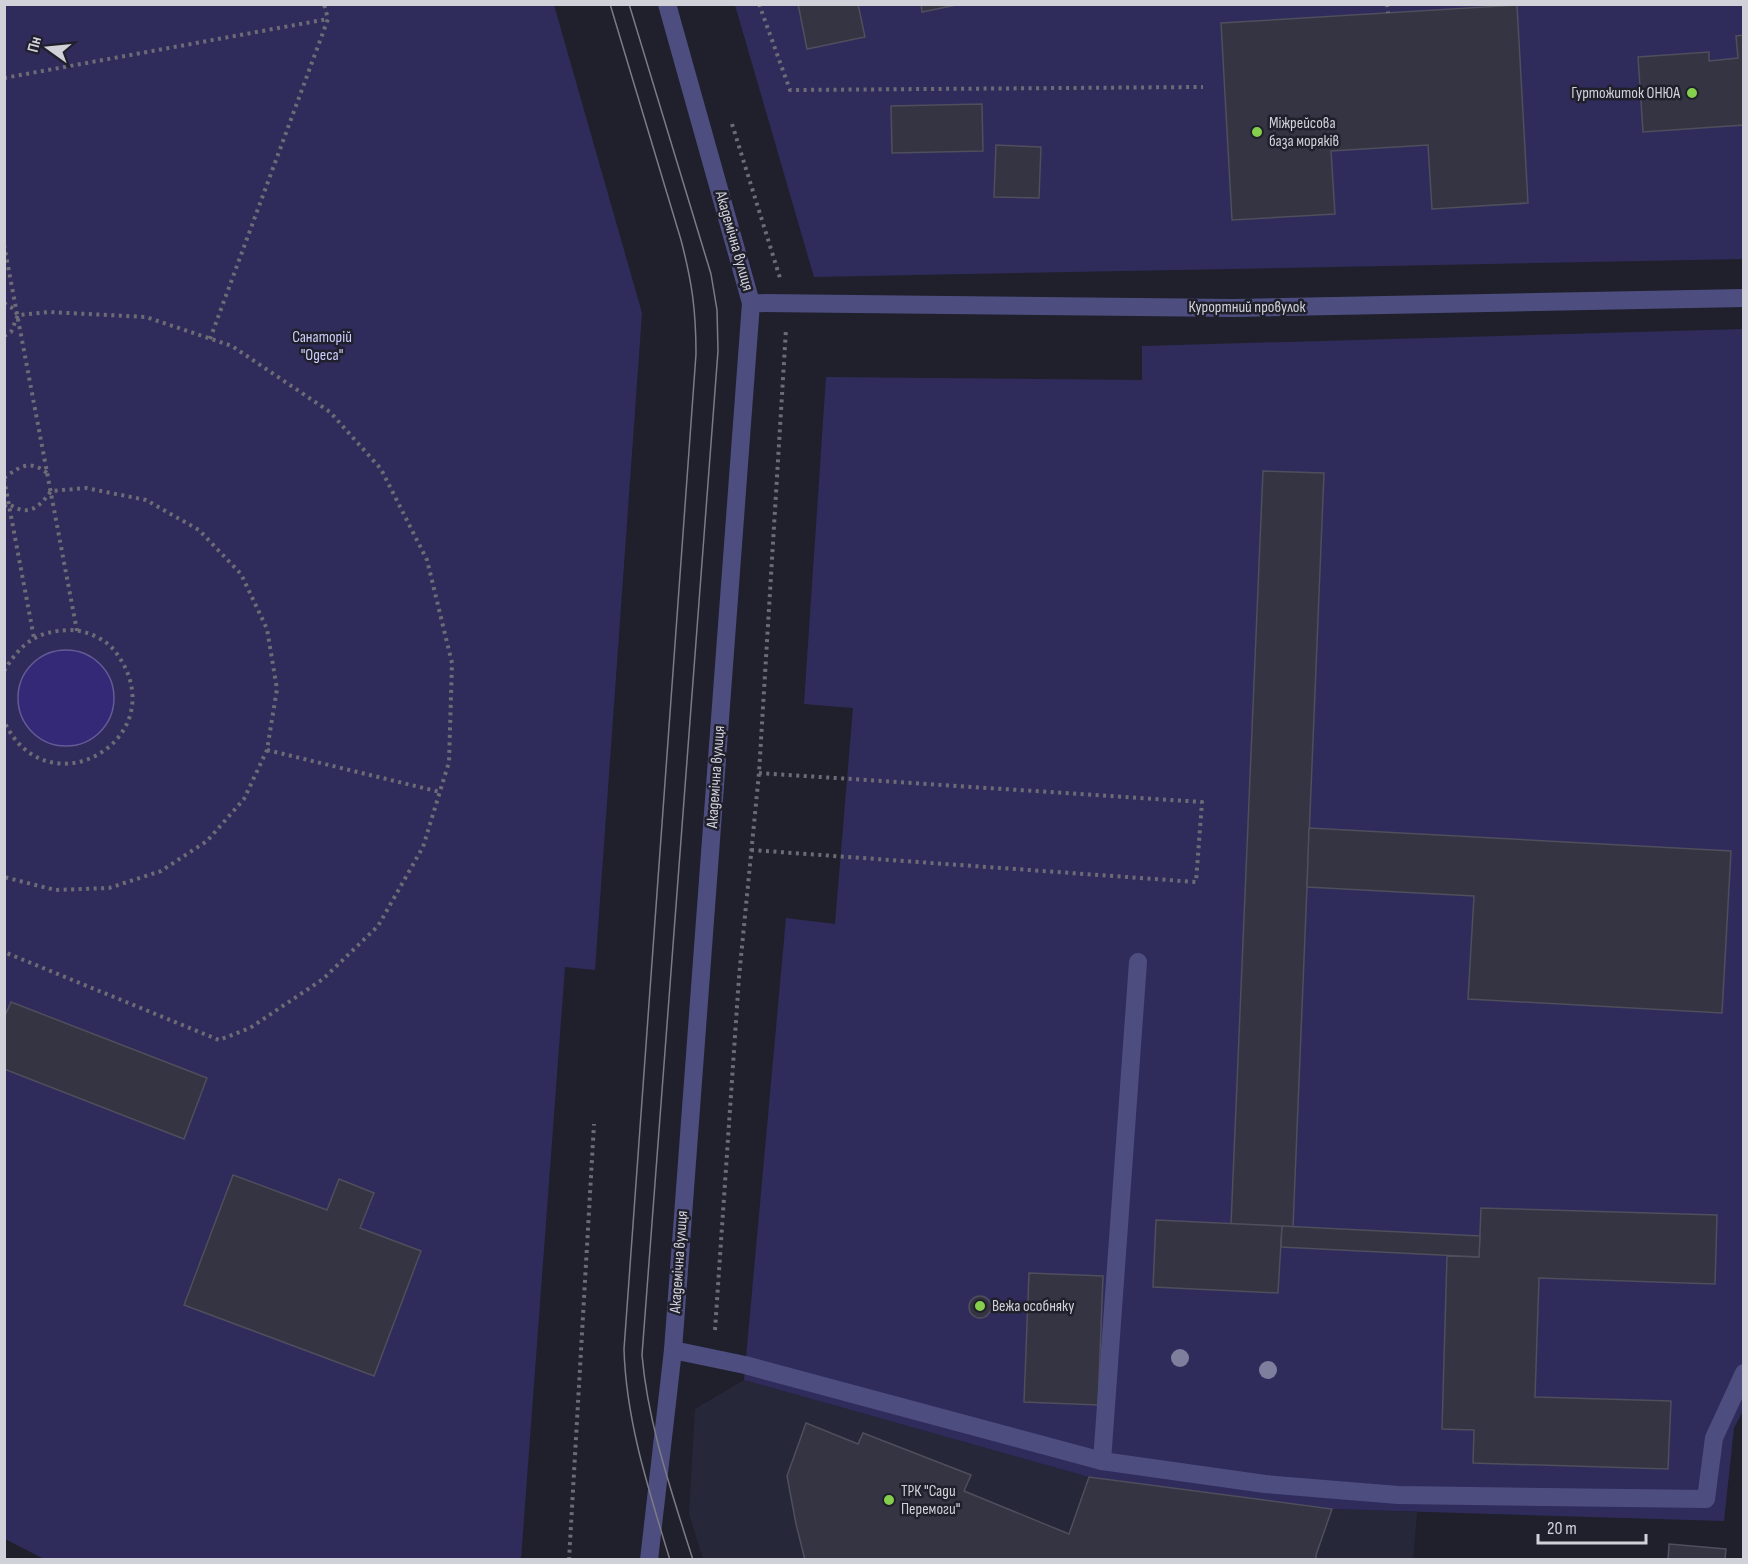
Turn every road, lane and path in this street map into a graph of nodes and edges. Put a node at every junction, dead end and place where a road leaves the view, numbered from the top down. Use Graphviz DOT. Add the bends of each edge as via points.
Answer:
graph roads {
  1 [pos="324,4"];
  2 [pos="667,4"];
  3 [pos="759,4"];
  4 [pos="1387,4"];
  5 [pos="1388,13"];
  6 [pos="328,19"];
  7 [pos="4,78"];
  8 [pos="1203,87"];
  9 [pos="730,115"];
  10 [pos="4,245"];
  11 [pos="1743,298"];
  12 [pos="4,303"];
  13 [pos="751,303"];
  14 [pos="788,304"];
  15 [pos="18,315"];
  16 [pos="4,336"];
  17 [pos="210,339"];
  18 [pos="47,473"];
  19 [pos="4,479"];
  20 [pos="51,491"];
  21 [pos="7,505"];
  22 [pos="77,631"];
  23 [pos="34,638"];
  24 [pos="4,670"];
  25 [pos="4,721"];
  26 [pos="267,750"];
  27 [pos="759,773"];
  28 [pos="440,792"];
  29 [pos="751,850"];
  30 [pos="4,877"];
  31 [pos="4,952"];
  32 [pos="1138,962"];
  33 [pos="594,1124"];
  34 [pos="673,1350"];
  35 [pos="713,1358"];
  36 [pos="1743,1373"];
  37 [pos="1102,1461"];
  38 [pos="569,1560"];
  39 [pos="649,1560"];
  1 -- 6 [label="path"];
  2 -- 13 [label="street, Академічна вулиця"];
  3 -- 8 [label="path" via="790,90"];
  4 -- 5 [label="path"];
  6 -- 7 [label="path"];
  6 -- 17 [label="path"];
  9 -- 14 [label="path"];
  10 -- 15 [label="path"];
  11 -- 14 [label="street, Курортний провулок" via="1234,308"];
  12 -- 15 [label="path"];
  13 -- 14 [label="street, Курортний провулок"];
  13 -- 34 [label="street, Академічна вулиця"];
  14 -- 27 [label="path"];
  15 -- 16 [label="path" via="11,332"];
  15 -- 17 [label="path" via="48,312 146,317"];
  15 -- 18 [label="path"];
  17 -- 28 [label="path" via="232,346 330,412 381,469 412,530 427,560 452,663 449,762"];
  18 -- 19 [label="path" via="39,466 28,465"];
  18 -- 20 [label="path"];
  19 -- 21 [label="path"];
  20 -- 21 [label="path" via="42,505 31,510"];
  20 -- 22 [label="path"];
  20 -- 26 [label="path" via="86,488 146,500 199,530 241,574 267,629 277,689"];
  21 -- 23 [label="path"];
  22 -- 23 [label="path" via="51,631"];
  22 -- 25 [label="path" via="95,636 114,649 127,667 133,689 132,712 123,732 108,750 88,760 66,764 45,761 26,751"];
  23 -- 24 [label="path"];
  26 -- 28 [label="path"];
  26 -- 30 [label="path" via="244,799 207,841 161,871 109,888 55,890"];
  27 -- 29 [label="path"];
  27 -- 29 [label="path" via="1202,802 1196,882"];
  28 -- 31 [label="path" via="423,848 378,926 323,979 250,1028 219,1040"];
  29 -- 35 [label="path"];
  32 -- 37 [label="street"];
  33 -- 38 [label="path"];
  34 -- 35 [label="street"];
  34 -- 39 [label="street, Академічна вулиця"];
  35 -- 37 [label="street"];
  36 -- 37 [label="street" via="1714,1438 1706,1499 1398,1495 1265,1484"];
}
